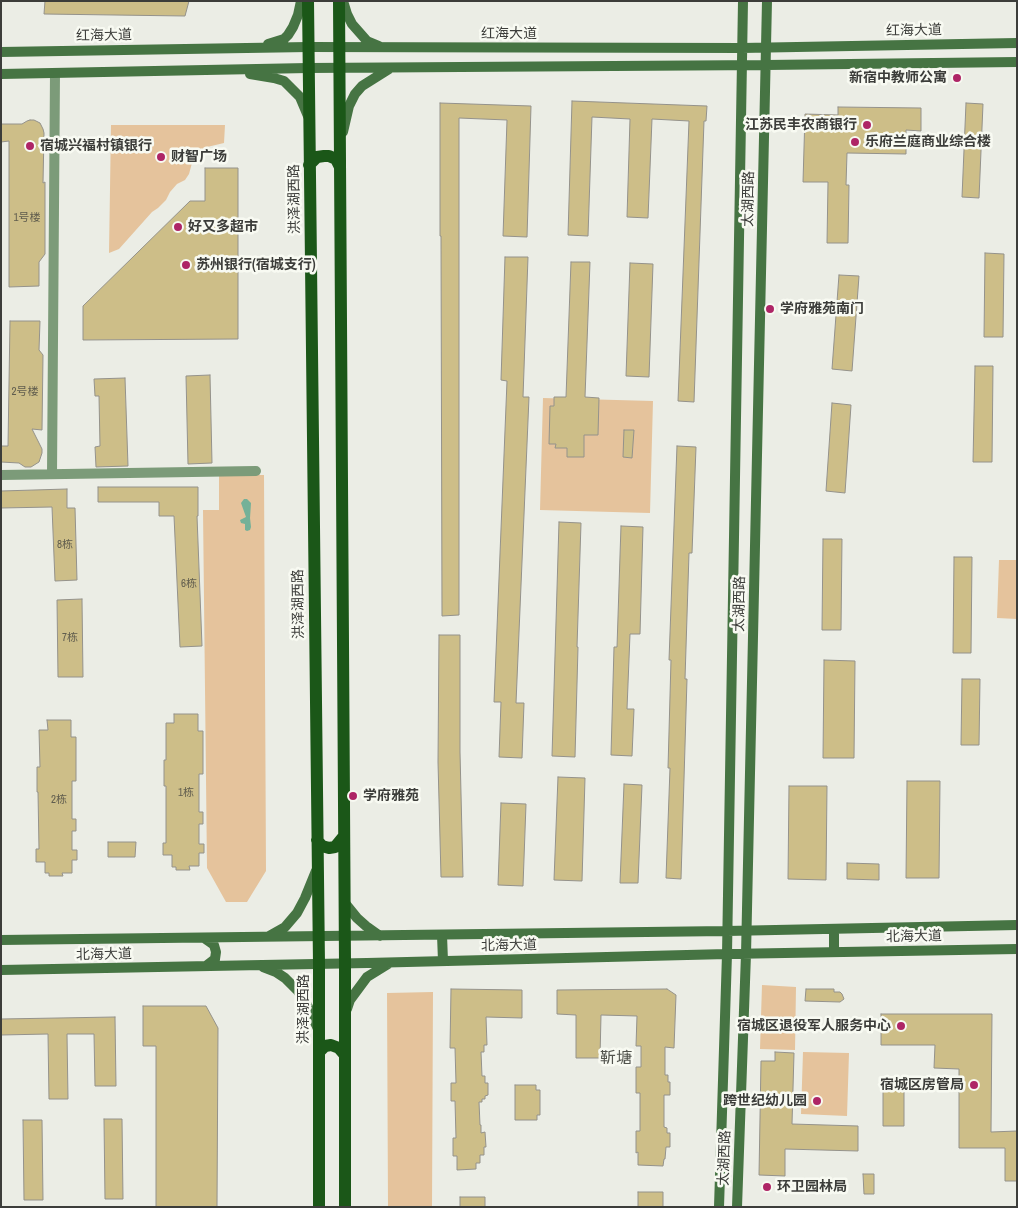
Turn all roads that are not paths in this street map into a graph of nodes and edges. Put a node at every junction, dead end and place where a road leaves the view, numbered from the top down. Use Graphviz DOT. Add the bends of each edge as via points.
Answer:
graph roads {
  1 [pos="301,1"];
  2 [pos="308,1"];
  3 [pos="341,1"];
  4 [pos="743,1"];
  5 [pos="767,1"];
  6 [pos="1017,43"];
  7 [pos="308,47"];
  8 [pos="340,47"];
  9 [pos="382,47"];
  10 [pos="766,47"];
  11 [pos="257,48"];
  12 [pos="742,48"];
  13 [pos="1,52"];
  14 [pos="1017,62"];
  15 [pos="742,65"];
  16 [pos="766,65"];
  17 [pos="308,68"];
  18 [pos="340,68"];
  19 [pos="390,68"];
  20 [pos="224,70"];
  21 [pos="55,73"];
  22 [pos="1,74"];
  23 [pos="309,119"];
  24 [pos="340,146"];
  25 [pos="310,166"];
  26 [pos="340,166"];
  27 [pos="256,471"];
  28 [pos="52,474"];
  29 [pos="1,475"];
  30 [pos="344,836"];
  31 [pos="317,840"];
  32 [pos="317,867"];
  33 [pos="344,902"];
  34 [pos="1017,925"];
  35 [pos="834,929"];
  36 [pos="746,931"];
  37 [pos="727,932"];
  38 [pos="442,935"];
  39 [pos="318,936"];
  40 [pos="345,936"];
  41 [pos="380,936"];
  42 [pos="268,937"];
  43 [pos="204,938"];
  44 [pos="1,940"];
  45 [pos="1017,949"];
  46 [pos="834,952"];
  47 [pos="727,954"];
  48 [pos="746,954"];
  49 [pos="443,961"];
  50 [pos="389,963"];
  51 [pos="319,964"];
  52 [pos="345,964"];
  53 [pos="258,965"];
  54 [pos="206,966"];
  55 [pos="1,970"];
  56 [pos="345,1015"];
  57 [pos="319,1031"];
  58 [pos="319,1052"];
  59 [pos="345,1055"];
  60 [pos="319,1207"];
  61 [pos="345,1207"];
  62 [pos="719,1207"];
  63 [pos="737,1207"];
  1 -- 11 [label="street" via="288,35"];
  2 -- 7 [label="main road, 洪泽湖西路"];
  3 -- 8 [label="main road"];
  3 -- 9 [label="street" via="362,36"];
  4 -- 12 [label="street, 太湖西路"];
  5 -- 10 [label="street, 太湖西路"];
  6 -- 10 [label="street, 红海大道"];
  7 -- 8 [label="street, 红海大道"];
  7 -- 11 [label="street, 红海大道"];
  7 -- 17 [label="main road, 洪泽湖西路"];
  8 -- 9 [label="street, 红海大道"];
  8 -- 18 [label="main road"];
  9 -- 12 [label="street, 红海大道"];
  10 -- 12 [label="street, 红海大道"];
  10 -- 16 [label="street, 太湖西路"];
  11 -- 13 [label="street, 红海大道"];
  12 -- 15 [label="street, 太湖西路"];
  14 -- 16 [label="street"];
  15 -- 16 [label="street"];
  15 -- 19 [label="street"];
  15 -- 37 [label="street, 太湖西路"];
  16 -- 36 [label="street, 太湖西路"];
  17 -- 18 [label="street"];
  17 -- 20 [label="street"];
  17 -- 23 [label="main road, 洪泽湖西路"];
  18 -- 19 [label="street"];
  18 -- 24 [label="main road"];
  19 -- 24 [label="street" via="355,94"];
  20 -- 21 [label="street"];
  20 -- 23 [label="street" via="284,82 300,98"];
  21 -- 22 [label="street"];
  21 -- 28 [label="street"];
  23 -- 25 [label="main road, 洪泽湖西路"];
  24 -- 26 [label="main road"];
  25 -- 26 [label="main road" via="317,157 329,156"];
  25 -- 31 [label="main road, 洪泽湖西路"];
  26 -- 30 [label="main road"];
  27 -- 28 [label="street"];
  28 -- 29 [label="street"];
  30 -- 31 [label="main road" via="335,847 329,848"];
  30 -- 33 [label="main road"];
  31 -- 32 [label="main road, 洪泽湖西路"];
  32 -- 39 [label="main road, 洪泽湖西路"];
  32 -- 42 [label="street" via="297,913 285,927"];
  33 -- 40 [label="main road"];
  33 -- 41 [label="street" via="357,918"];
  34 -- 35 [label="street, 北海大道"];
  35 -- 36 [label="street, 北海大道"];
  35 -- 46 [label="street"];
  36 -- 37 [label="street, 北海大道"];
  36 -- 48 [label="street, 太湖西路"];
  37 -- 38 [label="street, 北海大道"];
  37 -- 47 [label="street, 太湖西路"];
  38 -- 41 [label="street, 北海大道"];
  38 -- 49 [label="street"];
  39 -- 40 [label="street, 北海大道"];
  39 -- 42 [label="street, 北海大道"];
  39 -- 51 [label="main road, 洪泽湖西路"];
  40 -- 41 [label="street, 北海大道"];
  40 -- 52 [label="main road"];
  42 -- 43 [label="street, 北海大道"];
  43 -- 44 [label="street, 北海大道"];
  43 -- 54 [label="street" via="214,945 216,952"];
  45 -- 46 [label="street, 北海大道"];
  46 -- 48 [label="street, 北海大道"];
  47 -- 48 [label="street, 北海大道"];
  47 -- 49 [label="street, 北海大道"];
  47 -- 62 [label="street, 太湖西路"];
  48 -- 63 [label="street, 太湖西路"];
  49 -- 50 [label="street, 北海大道"];
  50 -- 52 [label="street, 北海大道"];
  50 -- 56 [label="street" via="362,982"];
  51 -- 52 [label="street, 北海大道"];
  51 -- 53 [label="street, 北海大道"];
  51 -- 57 [label="main road, 洪泽湖西路"];
  52 -- 56 [label="main road"];
  53 -- 54 [label="street, 北海大道"];
  53 -- 57 [label="street" via="276,972 298,991"];
  54 -- 55 [label="street, 北海大道"];
  56 -- 59 [label="main road"];
  57 -- 58 [label="main road, 洪泽湖西路"];
  58 -- 59 [label="main road" via="331,1045"];
  58 -- 60 [label="main road, 洪泽湖西路"];
  59 -- 61 [label="main road"];
}
